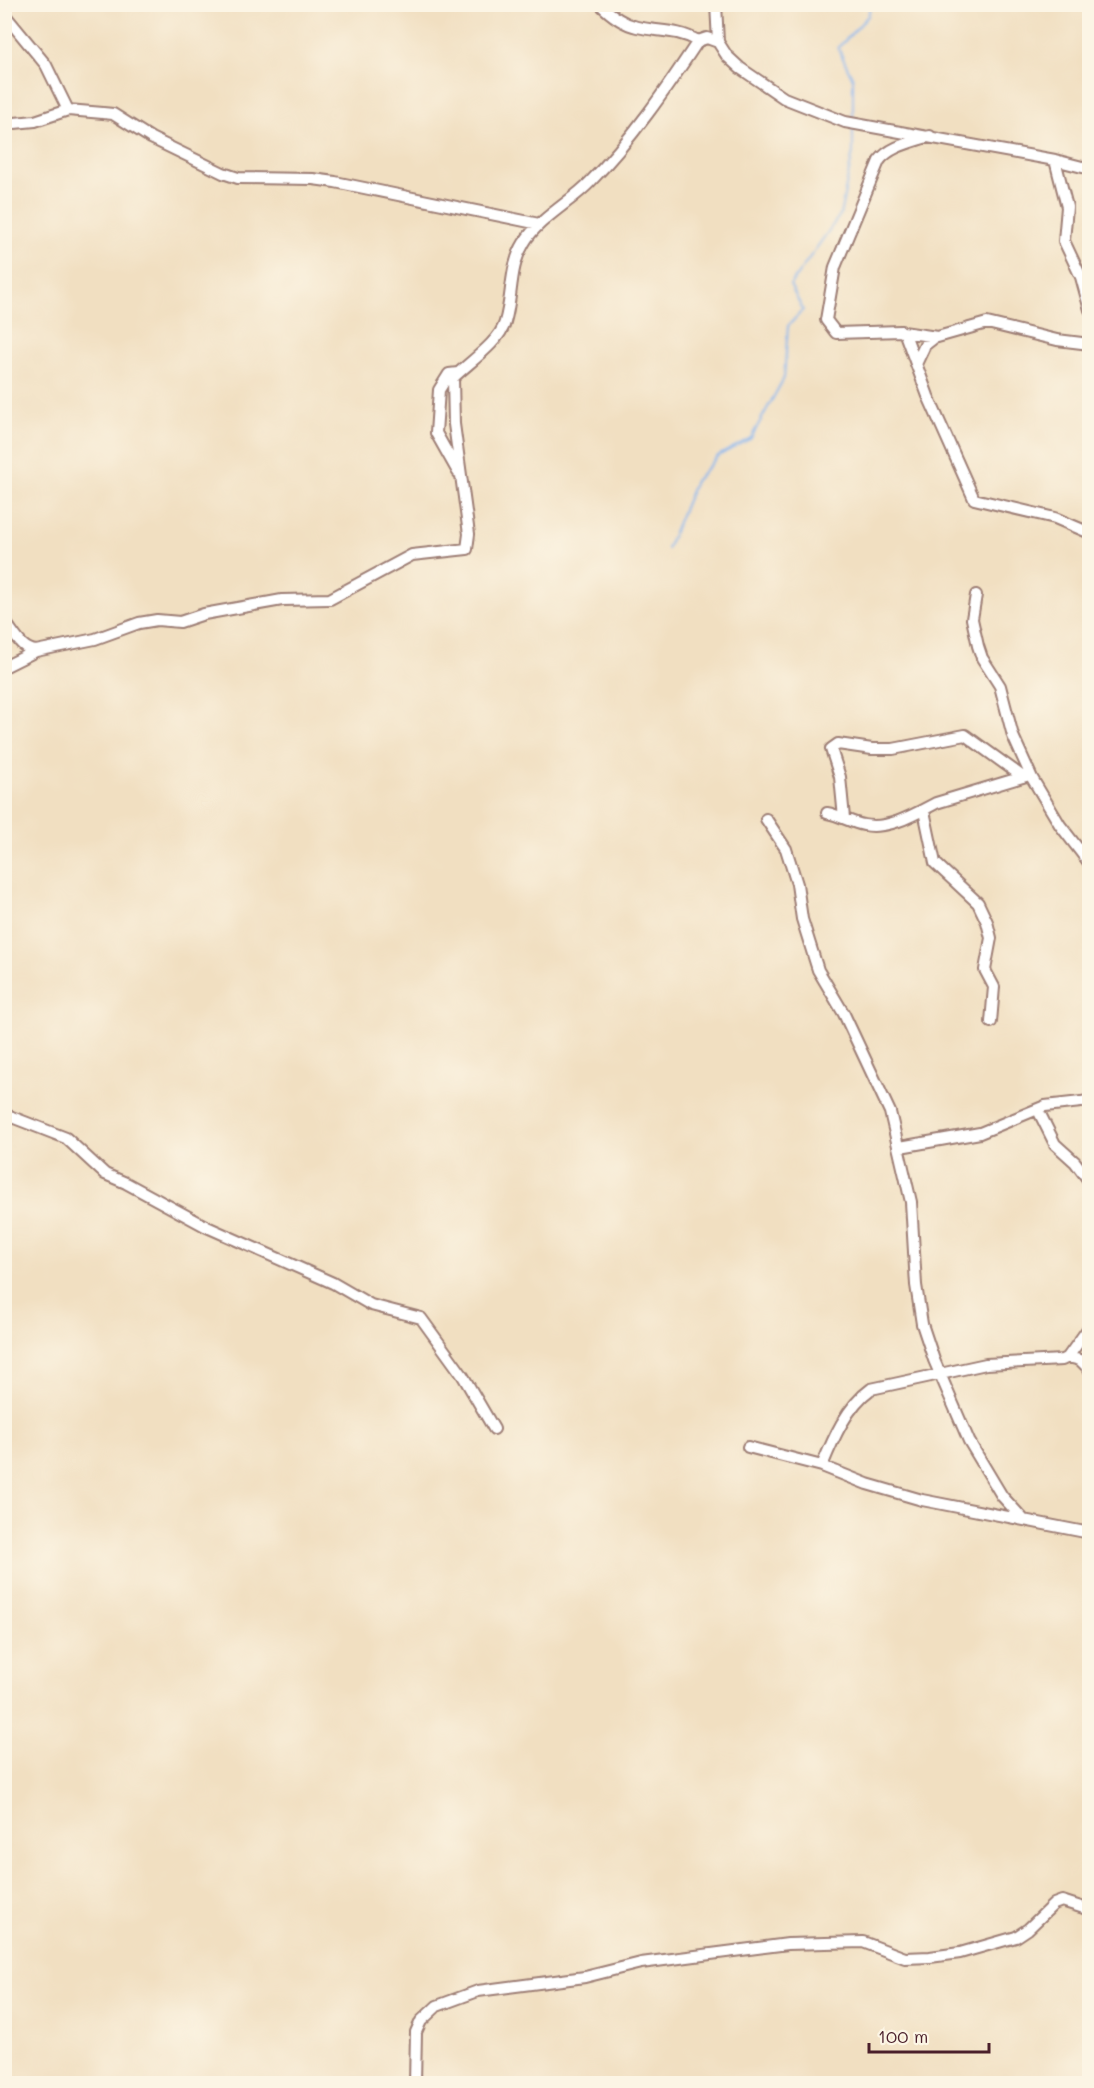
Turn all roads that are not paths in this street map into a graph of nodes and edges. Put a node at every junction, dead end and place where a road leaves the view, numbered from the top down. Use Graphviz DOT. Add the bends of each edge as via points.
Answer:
graph roads {
  1 [pos="600,4"];
  2 [pos="716,4"];
  3 [pos="4,14"];
  4 [pos="698,41"];
  5 [pos="718,42"];
  6 [pos="68,110"];
  7 [pos="4,124"];
  8 [pos="930,136"];
  9 [pos="1055,160"];
  10 [pos="1089,169"];
  11 [pos="539,224"];
  12 [pos="1089,310"];
  13 [pos="903,332"];
  14 [pos="937,337"];
  15 [pos="1089,344"];
  16 [pos="916,364"];
  17 [pos="458,373"];
  18 [pos="460,475"];
  19 [pos="1089,533"];
  20 [pos="976,595"];
  21 [pos="4,621"];
  22 [pos="36,651"];
  23 [pos="4,667"];
  24 [pos="1027,775"];
  25 [pos="924,811"];
  26 [pos="827,813"];
  27 [pos="844,818"];
  28 [pos="766,819"];
  29 [pos="1089,864"];
  30 [pos="991,1022"];
  31 [pos="1089,1101"];
  32 [pos="1038,1110"];
  33 [pos="4,1114"];
  34 [pos="900,1147"];
  35 [pos="1089,1182"];
  36 [pos="1089,1326"];
  37 [pos="1068,1357"];
  38 [pos="1089,1370"];
  39 [pos="939,1372"];
  40 [pos="494,1429"];
  41 [pos="748,1447"];
  42 [pos="822,1466"];
  43 [pos="1023,1519"];
  44 [pos="1089,1533"];
  45 [pos="1089,1910"];
  46 [pos="415,2084"];
  1 -- 4 [label="street" via="635,27 671,30"];
  2 -- 5 [label="street"];
  3 -- 6 [label="street" via="46,65"];
  4 -- 5 [label="street" via="704,38"];
  4 -- 11 [label="street" via="638,129 571,201"];
  5 -- 8 [label="street" via="740,68 784,98 845,122"];
  6 -- 7 [label="street" via="35,121"];
  6 -- 11 [label="street" via="113,114 151,138 238,178 335,182"];
  8 -- 9 [label="street"];
  8 -- 13 [label="street" via="895,149 879,161 835,267 828,304 826,320 836,333"];
  9 -- 10 [label="street"];
  9 -- 12 [label="street" via="1067,207 1064,241 1081,277"];
  11 -- 17 [label="street" via="515,259 503,328"];
  13 -- 14 [label="street"];
  13 -- 16 [label="street"];
  14 -- 15 [label="street" via="997,323 1057,340"];
  14 -- 16 [label="street" via="925,345"];
  16 -- 19 [label="street" via="971,496 1054,518"];
  17 -- 18 [label="street" via="452,383"];
  17 -- 18 [label="street" via="449,374 439,390 436,433"];
  18 -- 22 [label="street" via="469,534 465,550 412,555 330,599 282,600 180,622 139,623 95,639"];
  20 -- 24 [label="street" via="972,619 978,646 1000,686 1008,723"];
  21 -- 22 [label="street" via="21,643"];
  22 -- 23 [label="street"];
  24 -- 25 [label="street" via="936,803"];
  24 -- 27 [label="street" via="965,735 893,748 838,744 831,749 840,777"];
  24 -- 29 [label="street"];
  25 -- 27 [label="street" via="886,825 865,826"];
  25 -- 30 [label="street" via="935,863 978,903 987,922 991,938 985,969 994,987"];
  26 -- 27 [label="street"];
  28 -- 34 [label="street" via="786,849 818,970 882,1090"];
  31 -- 32 [label="street"];
  32 -- 34 [label="street" via="980,1133"];
  32 -- 35 [label="street" via="1055,1144"];
  33 -- 40 [label="street" via="66,1138 98,1170 207,1227 333,1283 371,1305 421,1318 463,1376"];
  34 -- 39 [label="street" via="911,1202 922,1324"];
  36 -- 37 [label="street"];
  37 -- 38 [label="street" via="1080,1360"];
  37 -- 39 [label="street"];
  39 -- 42 [label="street" via="864,1394 842,1424"];
  39 -- 43 [label="street" via="969,1441 1002,1496"];
  41 -- 42 [label="street"];
  42 -- 43 [label="street" via="892,1492"];
  43 -- 44 [label="street"];
  45 -- 46 [label="street" via="1062,1901 1016,1937 930,1957 904,1958 863,1942 788,1944 641,1963 585,1977 478,1991 437,2006 421,2021 416,2032"];
}
